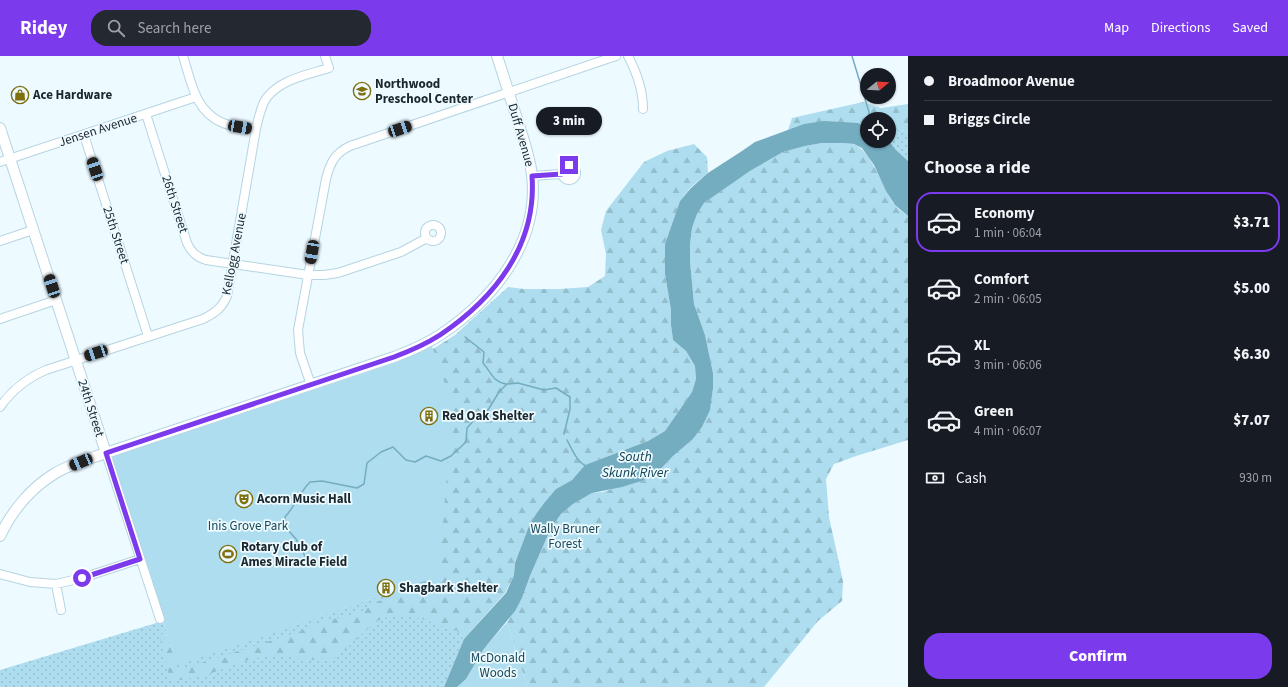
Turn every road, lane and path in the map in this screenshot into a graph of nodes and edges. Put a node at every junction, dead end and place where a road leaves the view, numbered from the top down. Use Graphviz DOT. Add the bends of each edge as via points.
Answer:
graph roads {
  1 [pos="182,56"];
  2 [pos="325,56"];
  3 [pos="497,56"];
  4 [pos="616,56"];
  5 [pos="628,56"];
  6 [pos="508,92"];
  7 [pos="196,97"];
  8 [pos="643,109"];
  9 [pos="146,114"];
  10 [pos="0,128"];
  11 [pos="256,129"];
  12 [pos="84,134"];
  13 [pos="10,159"];
  14 [pos="0,162"];
  15 [pos="562,174"];
  16 [pos="532,176"];
  17 [pos="33,230"];
  18 [pos="426,238"];
  19 [pos="0,241"];
  20 [pos="232,264"];
  21 [pos="308,274"];
  22 [pos="56,300"];
  23 [pos="0,319"];
  24 [pos="148,336"];
  25 [pos="75,360"];
  26 [pos="311,385"];
  27 [pos="0,407"];
  28 [pos="106,453"];
  29 [pos="0,536"];
  30 [pos="140,559"];
  31 [pos="0,574"];
  32 [pos="56,584"];
  33 [pos="61,610"];
  34 [pos="160,619"];
  1 -- 7 [label="street"];
  2 -- 11 [label="street, Kellogg Avenue" via="329,68 288,82 275,90 265,102"];
  3 -- 6 [label="main road, Duff Avenue"];
  4 -- 6 [label="street"];
  5 -- 8 [label="street" via="640,83"];
  6 -- 16 [label="main road, Duff Avenue" via="531,164"];
  6 -- 21 [label="street" via="350,146 337,154 328,169"];
  7 -- 9 [label="street, Jensen Avenue"];
  7 -- 11 [label="street" via="214,119"];
  9 -- 12 [label="street, Jensen Avenue"];
  9 -- 20 [label="street, 26th Street" via="190,250 206,260"];
  10 -- 13 [label="main road, 24th Street"];
  11 -- 20 [label="street, Kellogg Avenue"];
  12 -- 13 [label="street, Jensen Avenue"];
  12 -- 24 [label="street, 25th Street"];
  13 -- 14 [label="street, Jensen Avenue"];
  13 -- 17 [label="main road, 24th Street"];
  15 -- 16 [label="street"];
  16 -- 26 [label="main road, Duff Avenue" via="532,207 525,237 514,259 486,296 439,335 418,347"];
  17 -- 19 [label="street"];
  17 -- 22 [label="main road, 24th Street"];
  18 -- 21 [label="street, 26th Street" via="401,252 338,273"];
  20 -- 21 [label="street, 26th Street"];
  20 -- 24 [label="street, Kellogg Avenue" via="227,296 218,310 203,319"];
  21 -- 26 [label="street" via="298,330 300,353"];
  22 -- 23 [label="street"];
  22 -- 25 [label="main road, 24th Street"];
  24 -- 25 [label="street, Kellogg Avenue"];
  25 -- 27 [label="street, Kellogg Avenue" via="32,376"];
  25 -- 28 [label="main road, 24th Street"];
  26 -- 28 [label="main road, Duff Avenue"];
  28 -- 29 [label="main road, Duff Avenue" via="67,467 44,481 16,509"];
  28 -- 30 [label="street, 24th Street"];
  30 -- 32 [label="street"];
  30 -- 34 [label="street, 24th Street"];
  31 -- 32 [label="street" via="30,582"];
  32 -- 33 [label="street"];
}
